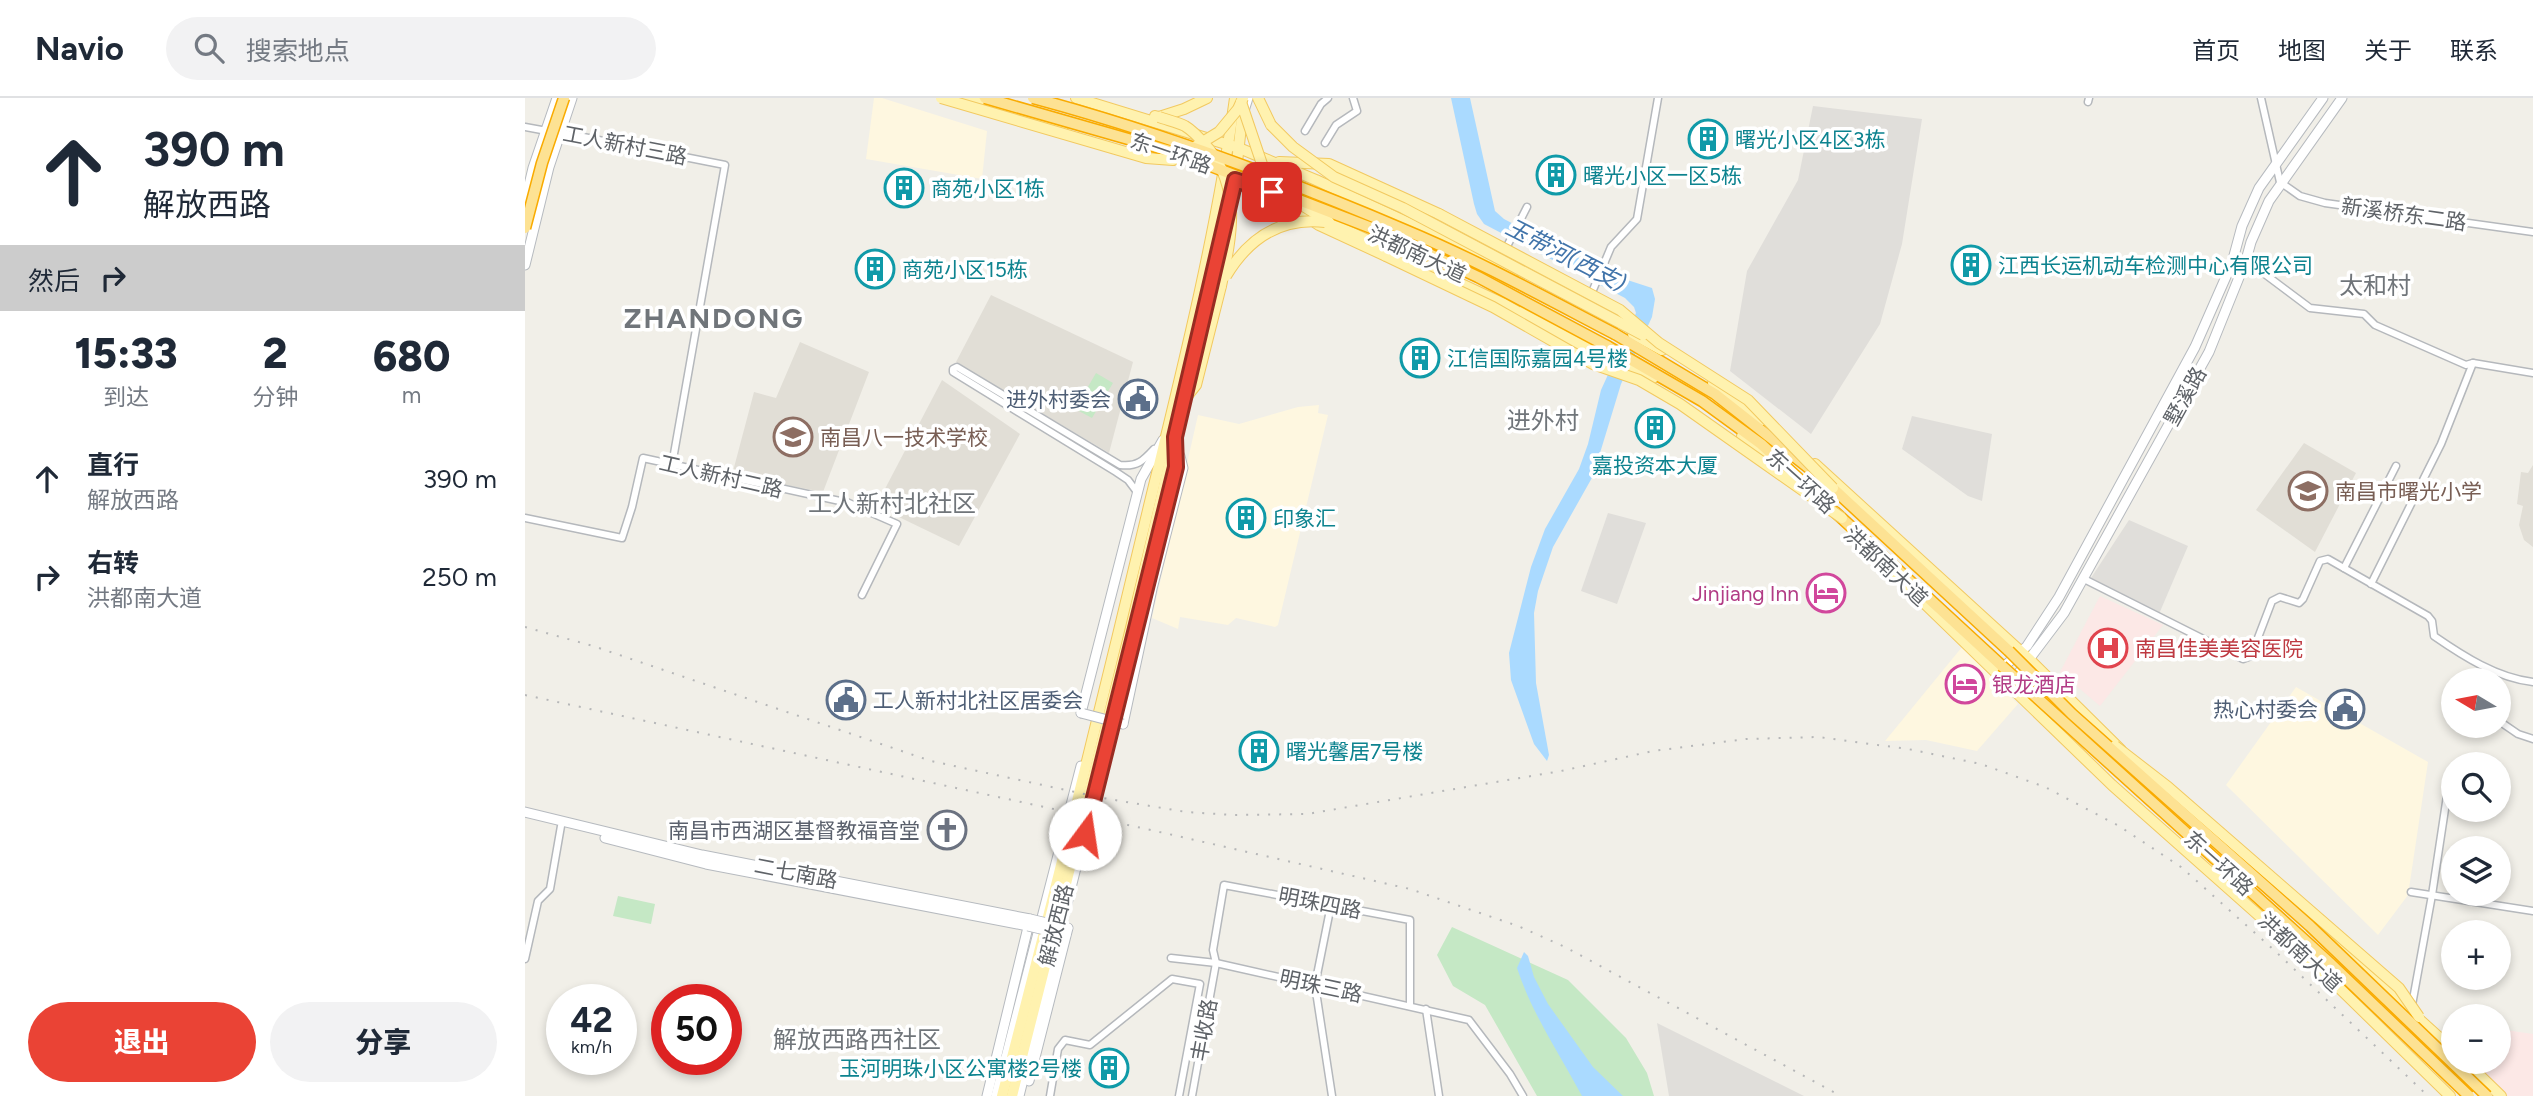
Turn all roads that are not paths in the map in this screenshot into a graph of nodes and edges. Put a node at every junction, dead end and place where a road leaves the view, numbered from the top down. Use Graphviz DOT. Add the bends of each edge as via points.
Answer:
graph roads {
  1 [pos="557,98"];
  2 [pos="564,98"];
  3 [pos="572,98"];
  4 [pos="941,98"];
  5 [pos="960,98"];
  6 [pos="985,98"];
  7 [pos="1033,98"];
  8 [pos="1076,98"];
  9 [pos="1087,98"];
  10 [pos="1207,98"];
  11 [pos="1240,98"];
  12 [pos="1258,98"];
  13 [pos="1328,98"];
  14 [pos="1353,98"];
  15 [pos="1658,98"];
  16 [pos="2260,98"];
  17 [pos="2323,98"];
  18 [pos="2342,98"];
  19 [pos="1159,117"];
  20 [pos="525,127"];
  21 [pos="546,130"];
  22 [pos="1305,131"];
  23 [pos="560,133"];
  24 [pos="1325,143"];
  25 [pos="1234,147"];
  26 [pos="1271,161"];
  27 [pos="2276,162"];
  28 [pos="1224,176"];
  29 [pos="1235,180"];
  30 [pos="2280,182"];
  31 [pos="1272,192"];
  32 [pos="525,202"];
  33 [pos="1527,207"];
  34 [pos="1329,222"];
  35 [pos="525,228"];
  36 [pos="2533,232"];
  37 [pos="2246,260"];
  38 [pos="1498,264"];
  39 [pos="525,265"];
  40 [pos="1220,286"];
  41 [pos="1585,308"];
  42 [pos="1658,345"];
  43 [pos="2473,363"];
  44 [pos="2533,373"];
  45 [pos="1638,375"];
  46 [pos="1183,401"];
  47 [pos="1171,436"];
  48 [pos="672,465"];
  49 [pos="2396,466"];
  50 [pos="1833,488"];
  51 [pos="1137,492"];
  52 [pos="1842,518"];
  53 [pos="525,519"];
  54 [pos="2344,568"];
  55 [pos="2084,579"];
  56 [pos="2371,584"];
  57 [pos="862,595"];
  58 [pos="2021,652"];
  59 [pos="2030,660"];
  60 [pos="1996,674"];
  61 [pos="2533,682"];
  62 [pos="2009,687"];
  63 [pos="2072,713"];
  64 [pos="2511,729"];
  65 [pos="2533,739"];
  66 [pos="525,815"];
  67 [pos="2443,822"];
  68 [pos="561,826"];
  69 [pos="2411,892"];
  70 [pos="2432,895"];
  71 [pos="1331,905"];
  72 [pos="2533,911"];
  73 [pos="1029,923"];
  74 [pos="1171,958"];
  75 [pos="525,959"];
  76 [pos="1216,964"];
  77 [pos="1315,985"];
  78 [pos="1410,1006"];
  79 [pos="1426,1009"];
  80 [pos="2415,1014"];
  81 [pos="2441,1039"];
  82 [pos="2478,1074"];
  83 [pos="987,1096"];
  84 [pos="996,1096"];
  85 [pos="1003,1096"];
  86 [pos="1012,1096"];
  87 [pos="1019,1096"];
  88 [pos="1025,1096"];
  89 [pos="1050,1096"];
  90 [pos="1179,1096"];
  91 [pos="1192,1096"];
  92 [pos="1332,1096"];
  93 [pos="1439,1096"];
  94 [pos="1523,1096"];
  95 [pos="2450,1096"];
  96 [pos="2469,1096"];
  97 [pos="2487,1096"];
  98 [pos="2501,1096"];
  1 -- 21 [label="street"];
  2 -- 35 [label="highway, bridge"];
  3 -- 23 [label="street"];
  4 -- 11 [label="main road, bridge" via="1146,158 1173,160 1219,132 1238,109"];
  5 -- 28 [label="main road, 洪都南大道" via="1133,144"];
  6 -- 52 [label="highway, 东一环路, bridge" via="1177,153 1387,234 1478,277 1702,401 1761,444"];
  7 -- 50 [label="highway, 东一环路, bridge" via="1232,159 1406,230 1530,289 1639,346 1716,394"];
  8 -- 25 [label="main road, 洪都南大道"];
  9 -- 19 [label="main road"];
  10 -- 19 [label="main road"];
  11 -- 25 [label="main road, 解放西路"];
  11 -- 34 [label="main road, bridge" via="1266,176 1279,191"];
  12 -- 42 [label="main road, bridge" via="1271,125 1334,177 1403,208"];
  13 -- 22 [label="street"];
  14 -- 24 [label="street" via="1357,111 1336,125"];
  15 -- 41 [label="street" via="1636,219 1611,247"];
  16 -- 27 [label="street"];
  17 -- 27 [label="street, 墅溪路"];
  18 -- 30 [label="street, 墅溪路"];
  19 -- 40 [label="main road, bridge" via="1185,127 1219,161 1231,196 1231,234"];
  20 -- 21 [label="street, 工人新村三路"];
  21 -- 23 [label="street, 工人新村三路"];
  21 -- 32 [label="street"];
  23 -- 39 [label="street"];
  23 -- 48 [label="street, 工人新村三路" via="725,165"];
  25 -- 26 [label="main road, 洪都南大道"];
  25 -- 28 [label="main road, 解放西路"];
  25 -- 29 [label="main road, 解放西路"];
  26 -- 38 [label="main road, 洪都南大道"];
  26 -- 42 [label="main road, bridge" via="1329,164 1439,214 1620,310"];
  27 -- 30 [label="street"];
  27 -- 58 [label="street, 墅溪路" via="2242,226 2232,263 2195,347 2059,597"];
  28 -- 29 [label="main road, 洪都南大道"];
  28 -- 47 [label="main road, 解放西路"];
  29 -- 31 [label="main road, 洪都南大道"];
  29 -- 46 [label="main road, 解放西路"];
  30 -- 36 [label="street, 新溪桥东二路" via="2300,196 2325,203"];
  30 -- 37 [label="street, 墅溪路" via="2259,221"];
  31 -- 45 [label="main road, 洪都南大道" via="1385,238 1489,288"];
  31 -- 45 [label="main road, bridge" via="1319,225 1493,307 1593,365"];
  33 -- 38 [label="street, bridge"];
  34 -- 40 [label="main road, bridge" via="1291,222 1273,228 1242,252"];
  34 -- 45 [label="main road, bridge" via="1504,304"];
  37 -- 43 [label="street" via="2310,309 2364,314 2375,326 2466,365"];
  37 -- 55 [label="street, 墅溪路" via="2209,352"];
  38 -- 41 [label="main road, 洪都南大道"];
  40 -- 46 [label="main road" via="1196,384"];
  41 -- 42 [label="main road, 洪都南大道, bridge"];
  42 -- 50 [label="main road, bridge" via="1748,400"];
  42 -- 58 [label="main road, 洪都南大道" via="1753,412 1832,478"];
  43 -- 44 [label="street"];
  43 -- 56 [label="street" via="2441,444"];
  45 -- 52 [label="main road, bridge"];
  45 -- 60 [label="main road, 洪都南大道" via="1700,405 1741,435"];
  46 -- 47 [label="main road, 解放西路"];
  47 -- 51 [label="street" via="1146,466"];
  47 -- 51 [label="street" via="1142,463 1120,465 957,367 953,369 1128,480"];
  47 -- 51 [label="street, bridge" via="1183,468 1123,724 1081,713"];
  47 -- 84 [label="street"];
  47 -- 85 [label="main road, 解放西路"];
  47 -- 86 [label="main road, 解放西路" via="1128,641"];
  47 -- 87 [label="street" via="1176,467"];
  48 -- 53 [label="street, 工人新村二路" via="643,458 622,538"];
  48 -- 57 [label="street, 工人新村二路" via="849,503 897,524"];
  49 -- 54 [label="street"];
  50 -- 63 [label="highway, 东一环路, bridge"];
  52 -- 96 [label="highway, 东一环路, bridge" via="2331,964"];
  54 -- 55 [label="street" via="2322,558 2299,603 2276,597 2251,656 2243,659"];
  54 -- 56 [label="street"];
  55 -- 59 [label="street, 墅溪路"];
  56 -- 61 [label="street" via="2428,616 2434,636 2450,647 2482,666"];
  58 -- 59 [label="main road, 洪都南大道"];
  58 -- 60 [label="street, 墅溪路"];
  59 -- 62 [label="street, 墅溪路"];
  59 -- 80 [label="main road, 洪都南大道" via="2147,776"];
  60 -- 62 [label="main road, 洪都南大道"];
  62 -- 95 [label="main road, 洪都南大道" via="2326,975"];
  63 -- 80 [label="main road, bridge" via="2168,787 2399,988"];
  63 -- 97 [label="highway, 东一环路, bridge" via="2311,926"];
  64 -- 65 [label="street"];
  66 -- 68 [label="street, 二七南路"];
  66 -- 73 [label="street, 二七南路"];
  67 -- 70 [label="street"];
  68 -- 73 [label="street, 二七南路" via="706,864"];
  68 -- 75 [label="street" via="550,889 538,901"];
  69 -- 70 [label="street"];
  70 -- 72 [label="street"];
  70 -- 80 [label="street"];
  71 -- 76 [label="street, 明珠四路" via="1224,885 1213,950"];
  71 -- 77 [label="street"];
  71 -- 78 [label="street, 明珠四路" via="1410,920"];
  73 -- 83 [label="street"];
  73 -- 88 [label="street, 二七南路, bridge" via="1067,932"];
  74 -- 76 [label="street, 明珠三路"];
  76 -- 77 [label="street, 明珠三路"];
  76 -- 91 [label="street, 丰收路"];
  77 -- 78 [label="street, 明珠三路"];
  77 -- 92 [label="street"];
  78 -- 79 [label="street, 明珠三路"];
  79 -- 93 [label="street"];
  79 -- 94 [label="street, 明珠三路" via="1469,1020"];
  80 -- 81 [label="main road, 洪都南大道"];
  82 -- 98 [label="main road"];
  89 -- 90 [label="street" via="1058,1049 1066,1040 1090,1045 1172,979 1200,984"];
}
